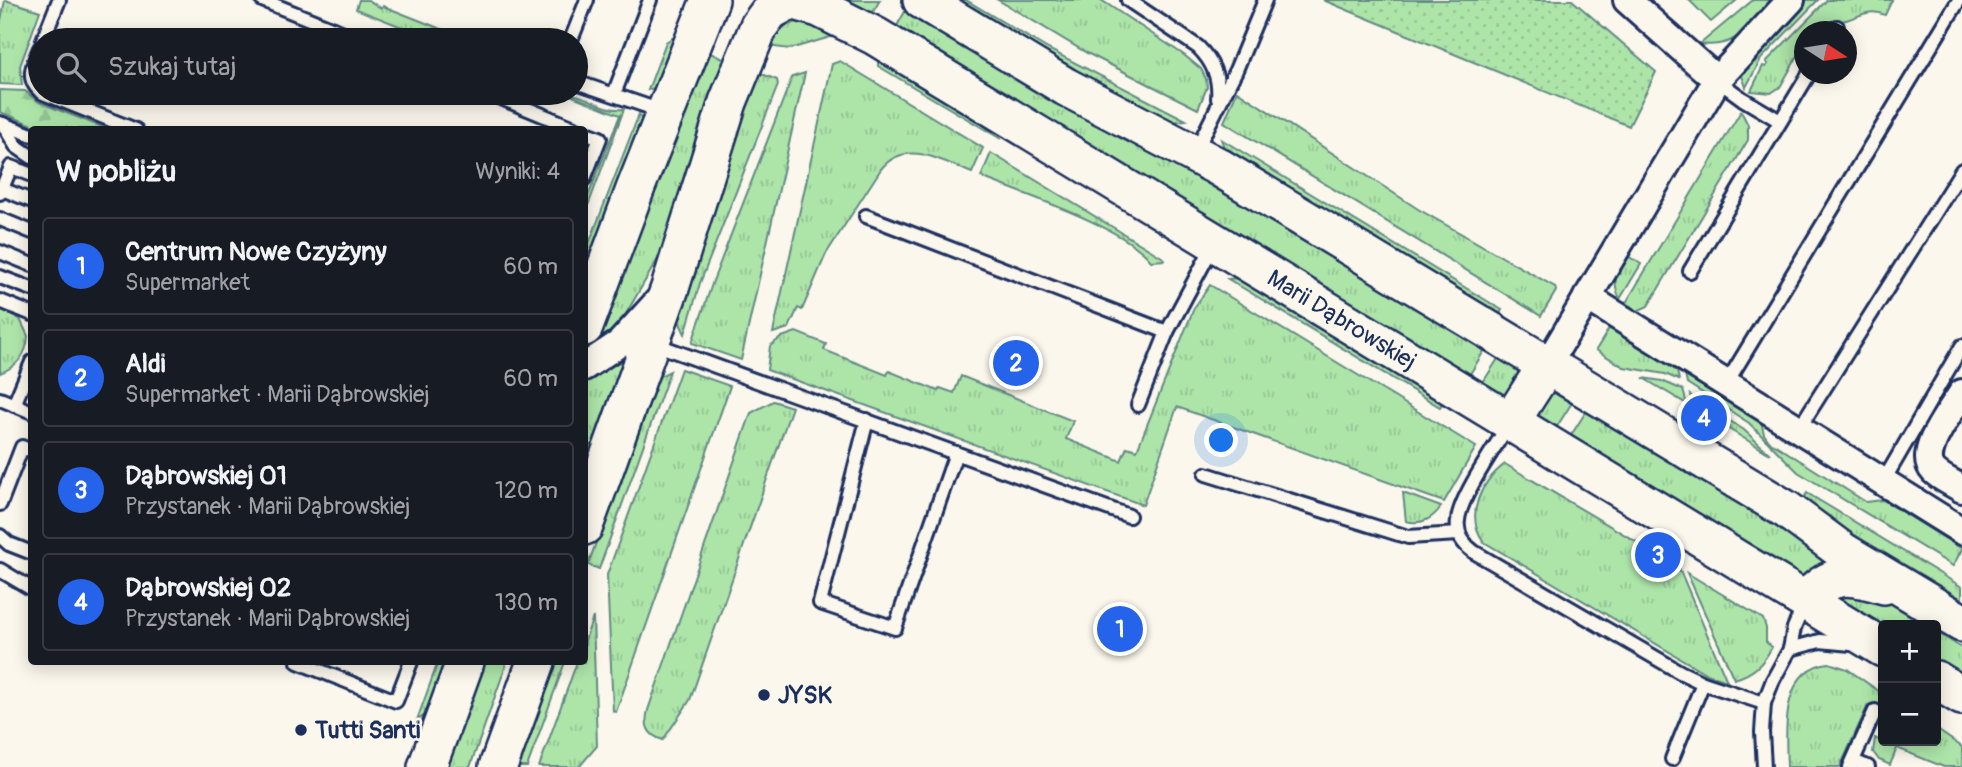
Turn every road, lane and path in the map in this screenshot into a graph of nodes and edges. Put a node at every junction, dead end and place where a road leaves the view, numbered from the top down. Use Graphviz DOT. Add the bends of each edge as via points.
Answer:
graph roads {
  1 [pos="59,0"];
  2 [pos="262,0"];
  3 [pos="587,0"];
  4 [pos="650,0"];
  5 [pos="710,0"];
  6 [pos="922,0"];
  7 [pos="1128,0"];
  8 [pos="1265,0"];
  9 [pos="1628,0"];
  10 [pos="1791,0"];
  11 [pos="1959,0"];
  12 [pos="781,1"];
  13 [pos="48,28"];
  14 [pos="331,28"];
  15 [pos="575,28"];
  16 [pos="1717,80"];
  17 [pos="1803,84"];
  18 [pos="588,86"];
  19 [pos="614,94"];
  20 [pos="1218,103"];
  21 [pos="74,105"];
  22 [pos="518,105"];
  23 [pos="665,112"];
  24 [pos="1780,121"];
  25 [pos="1,124"];
  26 [pos="125,126"];
  27 [pos="569,126"];
  28 [pos="28,134"];
  29 [pos="588,134"];
  30 [pos="1194,153"];
  31 [pos="28,154"];
  32 [pos="588,169"];
  33 [pos="1962,170"];
  34 [pos="28,173"];
  35 [pos="1,191"];
  36 [pos="28,200"];
  37 [pos="866,216"];
  38 [pos="0,219"];
  39 [pos="28,230"];
  40 [pos="1215,243"];
  41 [pos="0,252"];
  42 [pos="28,263"];
  43 [pos="1690,271"];
  44 [pos="0,277"];
  45 [pos="28,288"];
  46 [pos="670,288"];
  47 [pos="1587,297"];
  48 [pos="0,301"];
  49 [pos="591,301"];
  50 [pos="28,312"];
  51 [pos="1167,332"];
  52 [pos="650,342"];
  53 [pos="1962,346"];
  54 [pos="588,364"];
  55 [pos="1547,365"];
  56 [pos="28,372"];
  57 [pos="1726,384"];
  58 [pos="1962,393"];
  59 [pos="0,399"];
  60 [pos="14,405"];
  61 [pos="1138,405"];
  62 [pos="28,410"];
  63 [pos="867,420"];
  64 [pos="1511,421"];
  65 [pos="1798,430"];
  66 [pos="28,449"];
  67 [pos="956,453"];
  68 [pos="1206,474"];
  69 [pos="1882,483"];
  70 [pos="1962,489"];
  71 [pos="0,504"];
  72 [pos="588,515"];
  73 [pos="1129,516"];
  74 [pos="1962,531"];
  75 [pos="1459,534"];
  76 [pos="0,536"];
  77 [pos="28,551"];
  78 [pos="0,570"];
  79 [pos="28,588"];
  80 [pos="1918,596"];
  81 [pos="1806,601"];
  82 [pos="1962,623"];
  83 [pos="1878,647"];
  84 [pos="1790,649"];
  85 [pos="1878,649"];
  86 [pos="306,665"];
  87 [pos="410,665"];
  88 [pos="463,665"];
  89 [pos="522,665"];
  90 [pos="535,665"];
  91 [pos="1703,683"];
  92 [pos="1941,683"];
  93 [pos="1962,696"];
  94 [pos="1764,703"];
  95 [pos="520,707"];
  96 [pos="1875,711"];
  97 [pos="1672,759"];
  98 [pos="1852,764"];
  99 [pos="427,767"];
  100 [pos="498,767"];
  101 [pos="1764,767"];
  102 [pos="1868,767"];
  1 -- 13 [label="lane"];
  2 -- 14 [label="lane"];
  3 -- 15 [label="lane"];
  4 -- 19 [label="lane"];
  5 -- 23 [label="street"];
  6 -- 30 [label="street" via="1066,87"];
  7 -- 20 [label="lane" via="1206,55 1217,77"];
  8 -- 20 [label="lane"];
  9 -- 16 [label="street"];
  10 -- 16 [label="street"];
  11 -- 57 [label="lane"];
  12 -- 40 [label="street, Marii Dąbrowskiej" via="820,8 876,36"];
  12 -- 46 [label="street" via="766,15 746,54"];
  16 -- 24 [label="lane"];
  16 -- 47 [label="street"];
  17 -- 24 [label="lane"];
  18 -- 19 [label="lane"];
  19 -- 23 [label="lane"];
  20 -- 30 [label="lane"];
  21 -- 26 [label="lane"];
  22 -- 27 [label="lane"];
  23 -- 49 [label="street"];
  24 -- 43 [label="lane"];
  25 -- 28 [label="lane"];
  25 -- 31 [label="lane"];
  29 -- 32 [label="lane" via="600,138"];
  30 -- 55 [label="street"];
  33 -- 65 [label="lane"];
  34 -- 35 [label="lane" via="11,167"];
  35 -- 36 [label="lane"];
  37 -- 51 [label="lane"];
  38 -- 39 [label="lane"];
  40 -- 51 [label="lane"];
  40 -- 64 [label="street, Marii Dąbrowskiej"];
  41 -- 42 [label="lane"];
  44 -- 45 [label="lane"];
  46 -- 52 [label="street"];
  46 -- 54 [label="street" via="620,343"];
  47 -- 55 [label="street"];
  47 -- 57 [label="street"];
  48 -- 50 [label="lane"];
  51 -- 61 [label="lane"];
  52 -- 63 [label="lane"];
  52 -- 72 [label="street"];
  53 -- 69 [label="lane"];
  55 -- 64 [label="street"];
  55 -- 80 [label="street" via="1787,510 1845,553"];
  56 -- 60 [label="lane"];
  57 -- 65 [label="street"];
  58 -- 70 [label="street" via="1933,440 1928,458 1933,470"];
  59 -- 60 [label="lane"];
  60 -- 62 [label="lane"];
  63 -- 67 [label="lane"];
  63 -- 67 [label="lane" via="820,603 895,628"];
  64 -- 75 [label="lane" via="1461,506"];
  64 -- 81 [label="street, Marii Dąbrowskiej"];
  65 -- 69 [label="street"];
  66 -- 71 [label="lane" via="22,447"];
  67 -- 73 [label="lane"];
  68 -- 75 [label="lane" via="1408,537"];
  69 -- 74 [label="street"];
  75 -- 91 [label="lane" via="1474,552"];
  76 -- 77 [label="lane"];
  78 -- 79 [label="lane"];
  80 -- 81 [label="street" via="1862,578 1844,577 1830,579"];
  80 -- 82 [label="street"];
  81 -- 83 [label="street, Marii Dąbrowskiej"];
  81 -- 84 [label="lane"];
  84 -- 85 [label="lane" via="1829,640"];
  84 -- 94 [label="lane"];
  86 -- 87 [label="lane" via="396,701"];
  88 -- 99 [label="street"];
  89 -- 95 [label="street"];
  90 -- 95 [label="street"];
  91 -- 94 [label="lane"];
  91 -- 97 [label="lane"];
  92 -- 93 [label="street"];
  94 -- 101 [label="lane"];
  95 -- 100 [label="street"];
  96 -- 98 [label="lane"];
  98 -- 102 [label="lane"];
}
